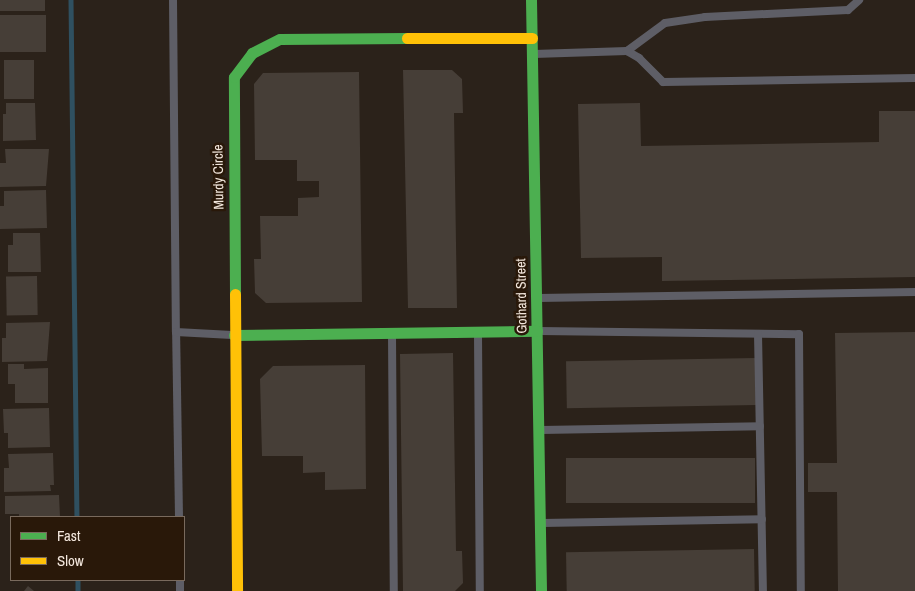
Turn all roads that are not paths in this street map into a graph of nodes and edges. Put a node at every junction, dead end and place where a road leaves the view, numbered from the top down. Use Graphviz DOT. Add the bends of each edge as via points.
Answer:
graph roads {
  1 [pos="173,0"];
  2 [pos="532,0"];
  3 [pos="859,0"];
  4 [pos="532,38"];
  5 [pos="627,52"];
  6 [pos="532,54"];
  7 [pos="915,78"];
  8 [pos="915,292"];
  9 [pos="536,298"];
  10 [pos="537,331"];
  11 [pos="176,332"];
  12 [pos="478,332"];
  13 [pos="392,333"];
  14 [pos="758,334"];
  15 [pos="234,335"];
  16 [pos="760,426"];
  17 [pos="539,430"];
  18 [pos="179,516"];
  19 [pos="762,519"];
  20 [pos="540,523"];
  21 [pos="237,591"];
  22 [pos="394,591"];
  23 [pos="480,591"];
  24 [pos="541,591"];
  25 [pos="763,591"];
  26 [pos="801,591"];
  1 -- 11 [label="lane"];
  2 -- 4 [label="street, Gothard Street"];
  3 -- 5 [label="lane" via="848,10 706,17 665,23"];
  4 -- 6 [label="street, Gothard Street"];
  4 -- 15 [label="street, Murdy Circle" via="280,39 252,53 234,77 232,106"];
  5 -- 6 [label="lane"];
  5 -- 7 [label="lane" via="639,58 663,82"];
  6 -- 9 [label="street, Gothard Street"];
  8 -- 9 [label="lane"];
  9 -- 10 [label="street, Gothard Street"];
  10 -- 12 [label="street"];
  10 -- 14 [label="lane"];
  10 -- 17 [label="street, Gothard Street"];
  11 -- 15 [label="lane"];
  11 -- 18 [label="lane"];
  12 -- 13 [label="street"];
  12 -- 23 [label="lane"];
  13 -- 15 [label="street"];
  13 -- 22 [label="lane"];
  14 -- 16 [label="lane"];
  14 -- 26 [label="lane" via="799,334"];
  15 -- 21 [label="street, Murdy Circle"];
  16 -- 17 [label="lane"];
  16 -- 19 [label="lane"];
  17 -- 20 [label="street, Gothard Street"];
  19 -- 20 [label="lane"];
  19 -- 25 [label="lane"];
  20 -- 24 [label="street, Gothard Street"];
}
